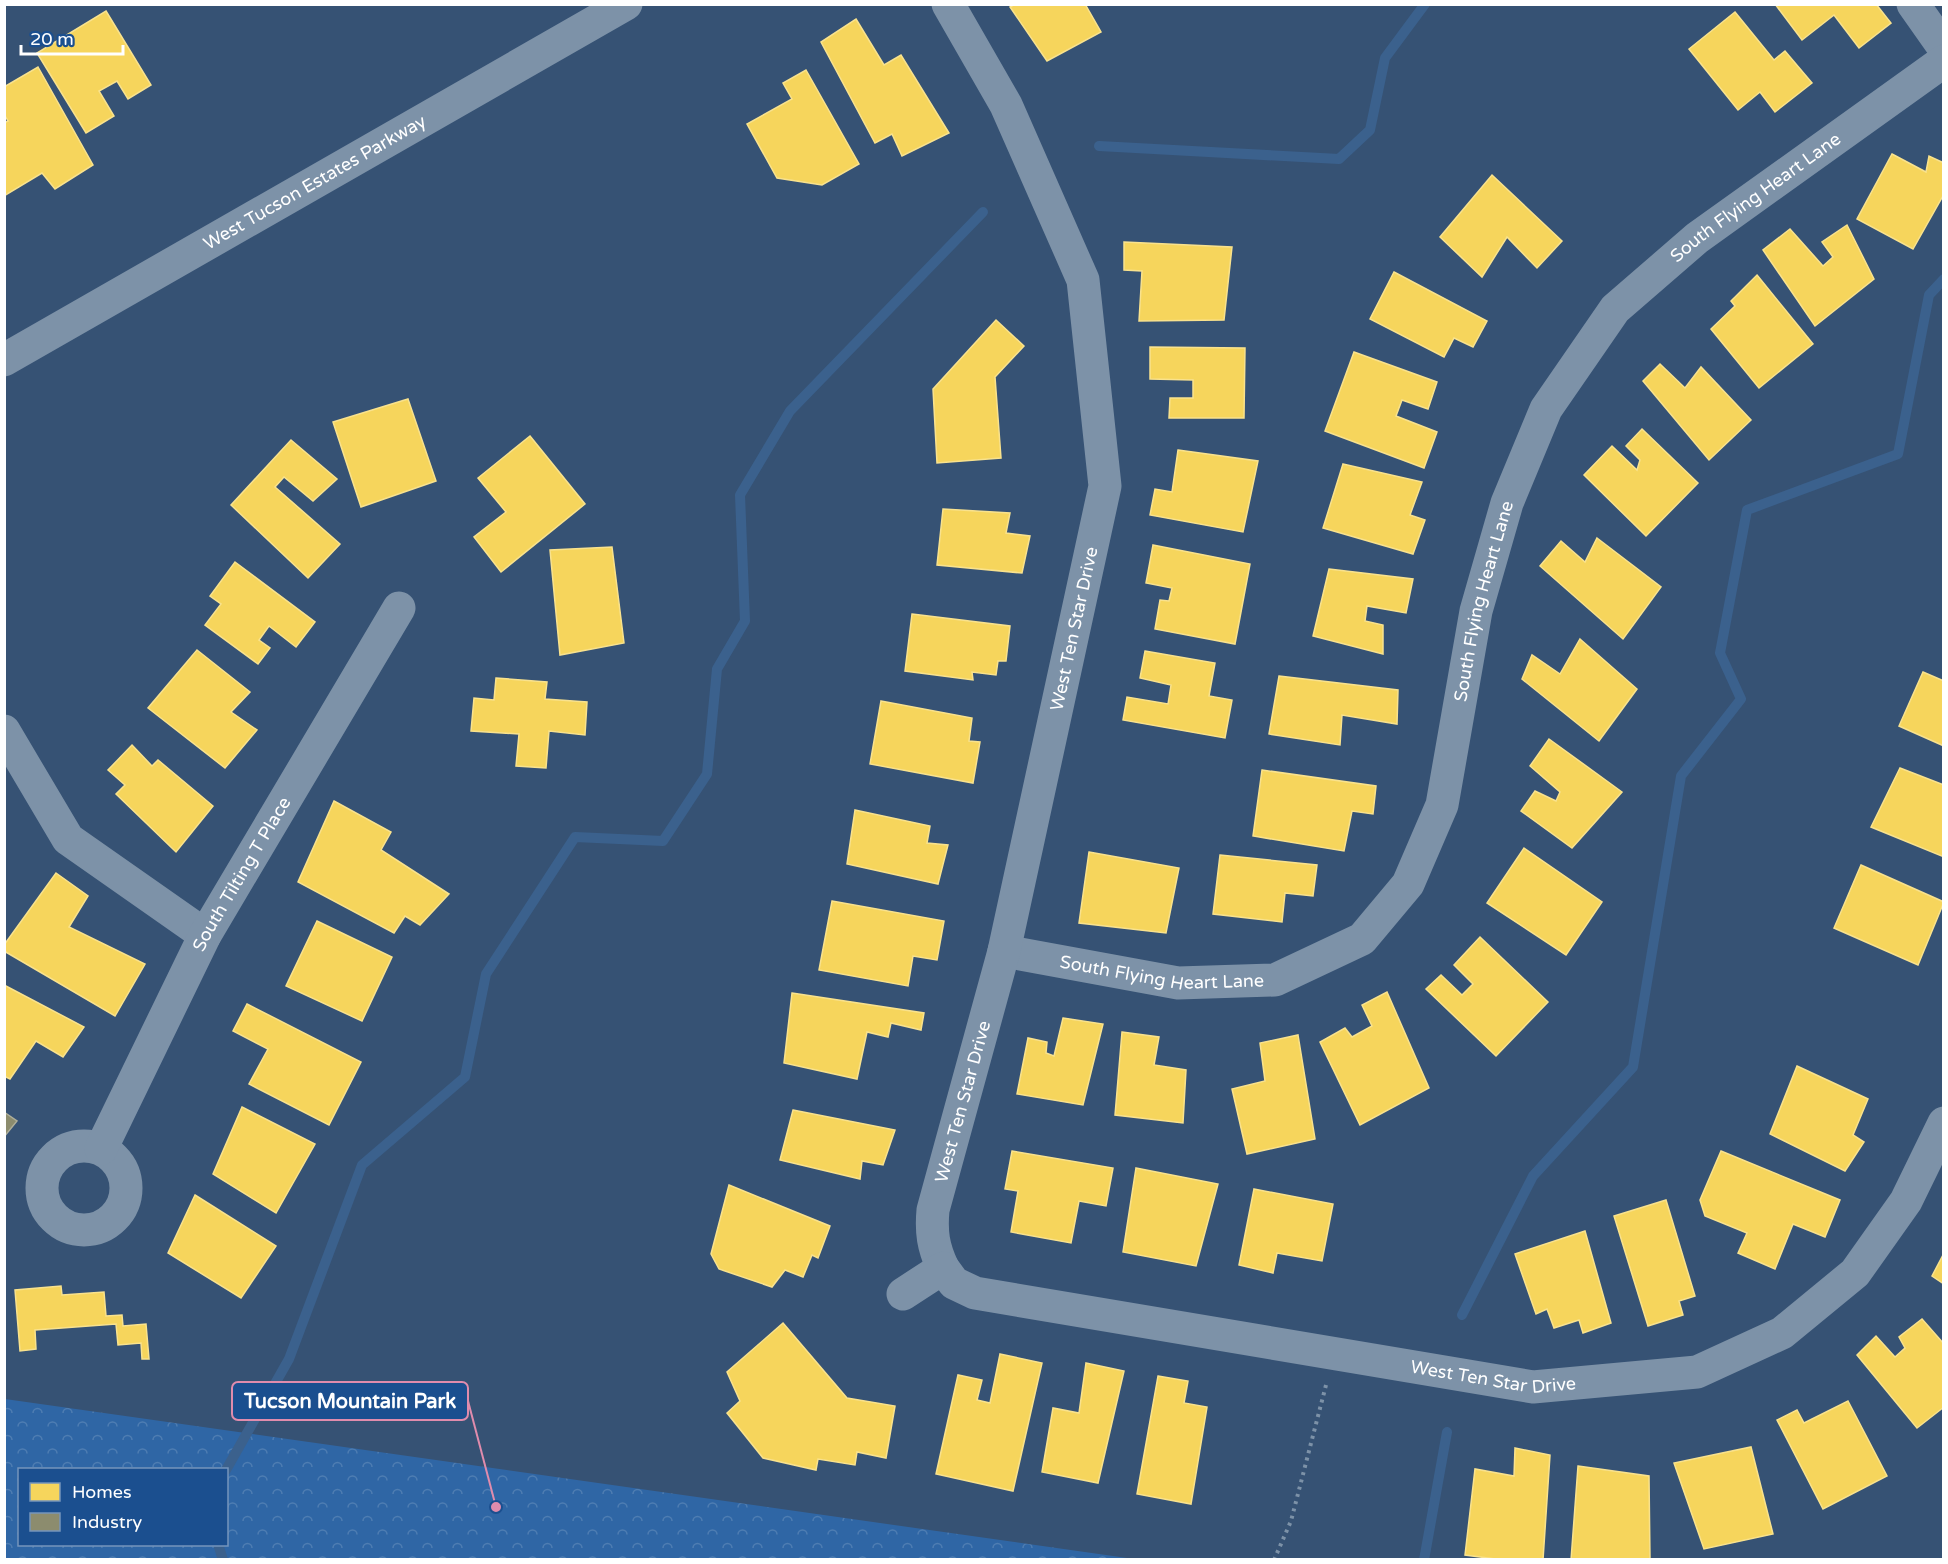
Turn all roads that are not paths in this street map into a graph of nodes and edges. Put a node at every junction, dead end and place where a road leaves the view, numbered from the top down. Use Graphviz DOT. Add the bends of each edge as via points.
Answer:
graph roads {
  1 [pos="948,4"];
  2 [pos="1913,4"];
  3 [pos="609,9"];
  4 [pos="1944,48"];
  5 [pos="1944,61"];
  6 [pos="4,360"];
  7 [pos="399,608"];
  8 [pos="4,731"];
  9 [pos="205,935"];
  10 [pos="1004,951"];
  11 [pos="1944,1122"];
  12 [pos="101,1149"];
  13 [pos="943,1268"];
  14 [pos="903,1294"];
  1 -- 10 [label="street, West Ten Star Drive" via="1006,105 1083,280 1105,486"];
  2 -- 4 [label="street"];
  3 -- 6 [label="street, West Tucson Estates Parkway"];
  5 -- 10 [label="street, South Flying Heart Lane" via="1697,238 1615,309 1546,409 1507,503 1476,611 1442,805 1408,884 1362,939 1275,980 1188,983"];
  7 -- 9 [label="street, South Tilting T Place"];
  8 -- 9 [label="street" via="68,839"];
  9 -- 12 [label="street, South Tilting T Place"];
  10 -- 13 [label="street, West Ten Star Drive" via="933,1210 934,1249"];
  11 -- 13 [label="street, West Ten Star Drive" via="1906,1201 1855,1273 1782,1333 1697,1372 1533,1387 975,1293 954,1283"];
  13 -- 14 [label="street"];
}
